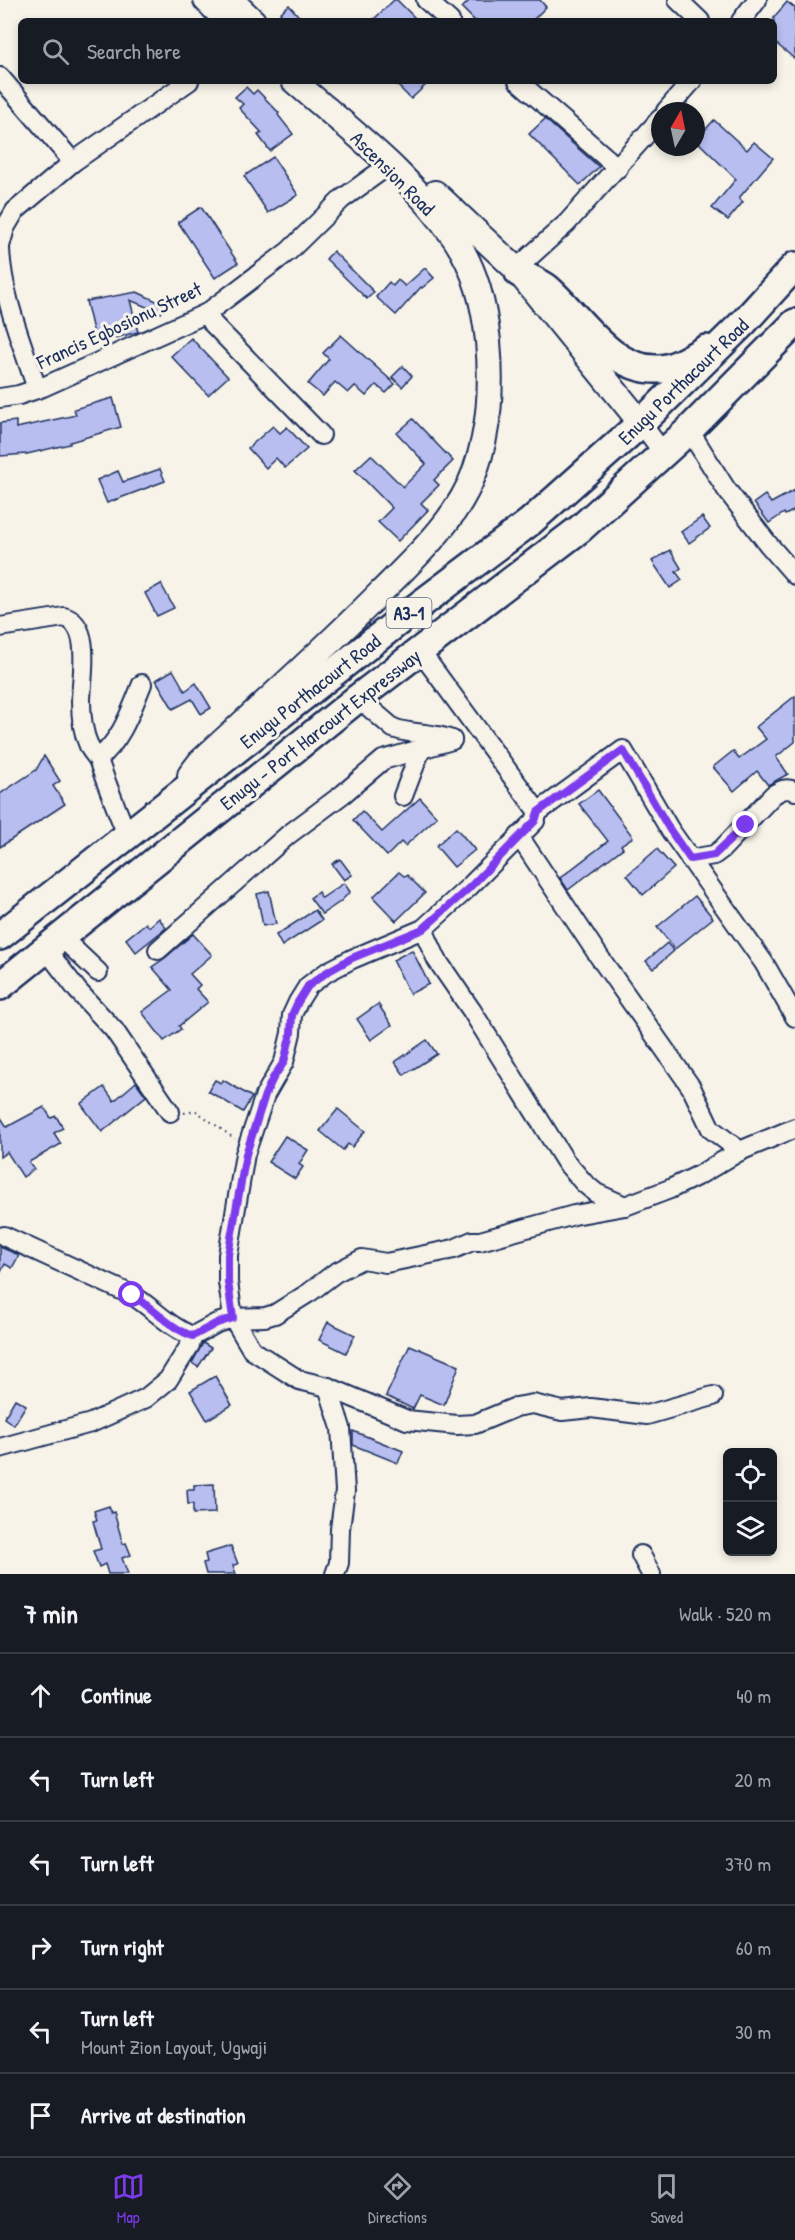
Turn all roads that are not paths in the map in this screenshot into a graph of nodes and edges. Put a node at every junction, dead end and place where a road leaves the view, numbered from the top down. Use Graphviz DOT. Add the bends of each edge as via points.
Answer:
graph roads {
  1 [pos="206,0"];
  2 [pos="231,0"];
  3 [pos="678,0"];
  4 [pos="757,0"];
  5 [pos="428,2"];
  6 [pos="224,18"];
  7 [pos="250,18"];
  8 [pos="447,18"];
  9 [pos="697,18"];
  10 [pos="743,18"];
  11 [pos="0,77"];
  12 [pos="185,84"];
  13 [pos="297,84"];
  14 [pos="319,84"];
  15 [pos="521,84"];
  16 [pos="689,84"];
  17 [pos="674,102"];
  18 [pos="651,130"];
  19 [pos="73,162"];
  20 [pos="389,165"];
  21 [pos="618,168"];
  22 [pos="0,248"];
  23 [pos="795,266"];
  24 [pos="517,271"];
  25 [pos="207,313"];
  26 [pos="795,322"];
  27 [pos="733,333"];
  28 [pos="37,389"];
  29 [pos="0,398"];
  30 [pos="641,423"];
  31 [pos="689,430"];
  32 [pos="321,435"];
  33 [pos="664,454"];
  34 [pos="794,571"];
  35 [pos="0,627"];
  36 [pos="420,651"];
  37 [pos="142,684"];
  38 [pos="358,698"];
  39 [pos="421,748"];
  40 [pos="98,759"];
  41 [pos="793,788"];
  42 [pos="403,796"];
  43 [pos="171,801"];
  44 [pos="538,812"];
  45 [pos="127,835"];
  46 [pos="519,836"];
  47 [pos="690,859"];
  48 [pos="423,929"];
  49 [pos="0,936"];
  50 [pos="53,942"];
  51 [pos="158,950"];
  52 [pos="98,972"];
  53 [pos="0,986"];
  54 [pos="795,1017"];
  55 [pos="170,1112"];
  56 [pos="795,1128"];
  57 [pos="740,1151"];
  58 [pos="625,1206"];
  59 [pos="4,1236"];
  60 [pos="240,1321"];
  61 [pos="193,1336"];
  62 [pos="328,1387"];
  63 [pos="713,1396"];
  64 [pos="0,1448"];
  65 [pos="641,1555"];
  66 [pos="335,1574"];
  67 [pos="651,1574"];
  1 -- 6 [label="main road"];
  2 -- 7 [label="main road"];
  3 -- 9 [label="street"];
  4 -- 10 [label="street"];
  5 -- 8 [label="street"];
  11 -- 19 [label="street"];
  12 -- 19 [label="street"];
  13 -- 20 [label="main road, Ascension Road"];
  14 -- 24 [label="main road, Ascension Road"];
  15 -- 21 [label="street"];
  16 -- 17 [label="street"];
  18 -- 21 [label="street"];
  19 -- 22 [label="street" via="15,211"];
  20 -- 25 [label="street, Francis Egbosionu Street" via="342,199 290,251"];
  20 -- 43 [label="main road, Ascension Road" via="425,200 456,240 472,270 484,306 491,390 475,472 430,542 340,633 200,762"];
  21 -- 24 [label="street"];
  22 -- 28 [label="street" via="1,269"];
  23 -- 27 [label="highway, Enugu Porthacourt Road / A3-1"];
  24 -- 27 [label="highway" via="545,287 617,357 638,366 660,369 684,362"];
  24 -- 30 [label="main road, Ascension Road"];
  25 -- 28 [label="street, Francis Egbosionu Street"];
  25 -- 32 [label="street" via="213,324"];
  26 -- 31 [label="highway, Enugu - Port Harcourt Expressway / A3-1"];
  27 -- 30 [label="highway, Enugu Porthacourt Road / A3-1"];
  28 -- 29 [label="street, Francis Egbosionu Street"];
  30 -- 33 [label="street"];
  30 -- 43 [label="highway, Enugu Porthacourt Road / A3-1" via="530,522"];
  31 -- 33 [label="highway, Enugu - Port Harcourt Expressway / A3-1"];
  31 -- 34 [label="street" via="726,489"];
  33 -- 36 [label="highway, Enugu - Port Harcourt Expressway / A3-1" via="581,528"];
  35 -- 40 [label="street" via="72,619 85,652 82,724 89,747"];
  36 -- 38 [label="highway, Enugu - Port Harcourt Expressway / A3-1"];
  36 -- 44 [label="street"];
  37 -- 40 [label="street" via="117,741"];
  38 -- 39 [label="street" via="393,728 452,740"];
  38 -- 50 [label="highway, Enugu - Port Harcourt Expressway / A3-1"];
  39 -- 42 [label="street"];
  39 -- 51 [label="street" via="383,760 288,835"];
  40 -- 45 [label="street"];
  41 -- 47 [label="street" via="773,795 714,855"];
  43 -- 45 [label="highway, Enugu Porthacourt Road / A3-1"];
  44 -- 46 [label="street" via="535,821"];
  44 -- 47 [label="street" via="623,750"];
  45 -- 49 [label="highway, Enugu Porthacourt Road / A3-1"];
  46 -- 48 [label="street"];
  46 -- 57 [label="street" via="691,1087 711,1129"];
  47 -- 54 [label="street" via="764,963"];
  48 -- 58 [label="street" via="437,960 565,1161 596,1193"];
  48 -- 60 [label="street" via="327,972 308,986 292,1015 284,1062 265,1095 248,1147 228,1255 228,1282"];
  50 -- 52 [label="street"];
  50 -- 53 [label="highway, Enugu - Port Harcourt Expressway / A3-1"];
  50 -- 55 [label="street" via="78,991 114,1030"];
  56 -- 57 [label="street"];
  57 -- 58 [label="street" via="670,1189"];
  58 -- 60 [label="street" via="574,1215 454,1249 386,1263 362,1259 275,1314"];
  59 -- 61 [label="street" via="132,1295"];
  60 -- 61 [label="street" via="217,1323"];
  60 -- 62 [label="street" via="252,1350 300,1380"];
  61 -- 64 [label="street" via="168,1380 146,1398 91,1423"];
  62 -- 63 [label="street" via="400,1418 457,1425 475,1424 533,1404 562,1411 591,1408 647,1415"];
  62 -- 66 [label="street" via="341,1428 345,1491"];
  65 -- 67 [label="street"];
}
